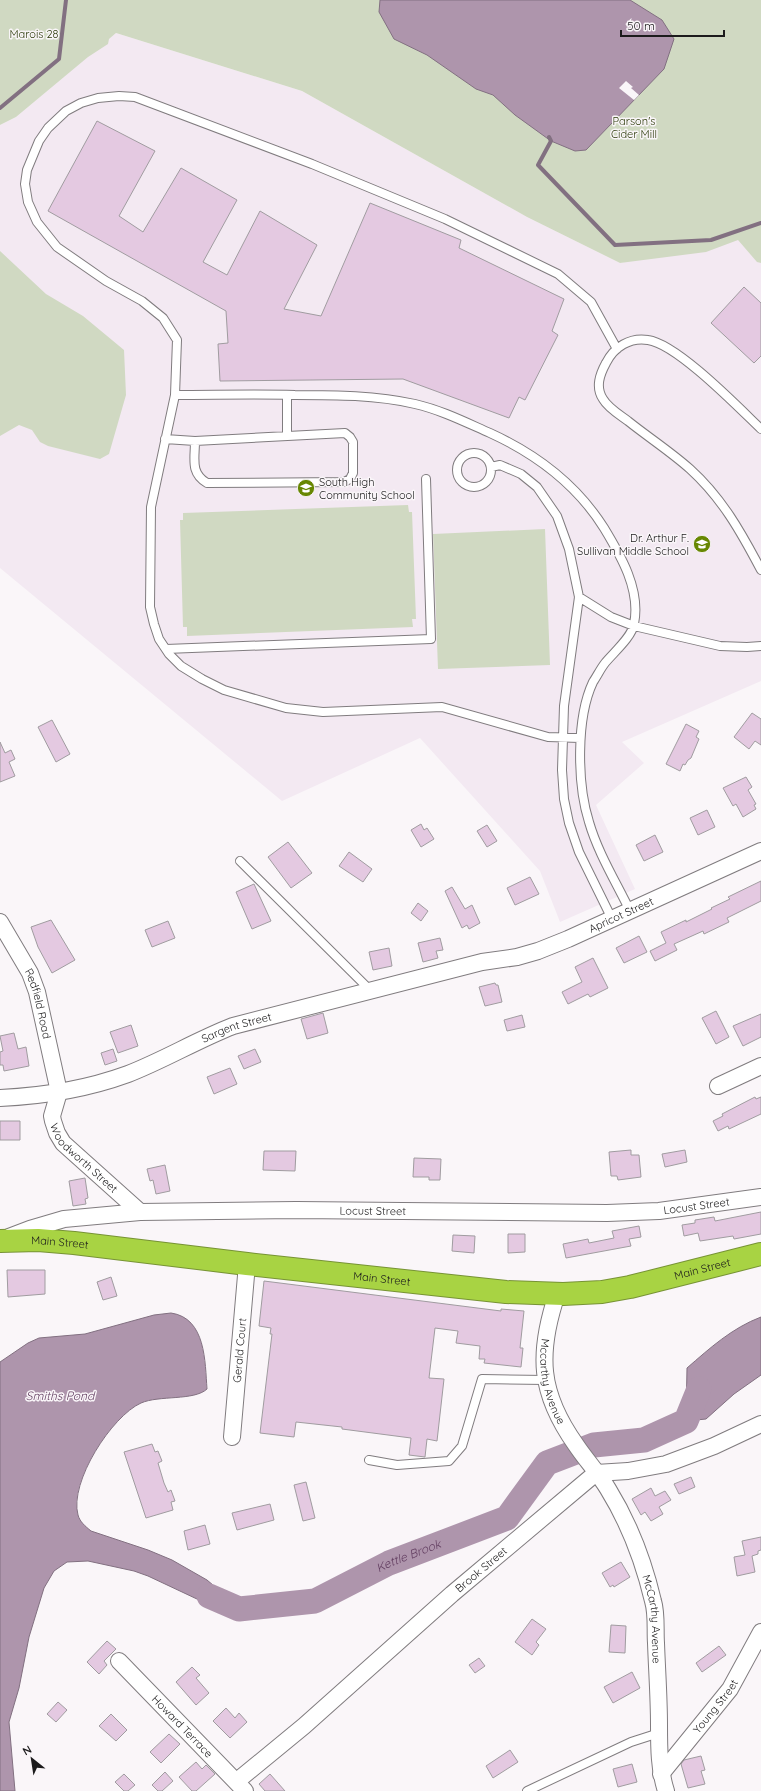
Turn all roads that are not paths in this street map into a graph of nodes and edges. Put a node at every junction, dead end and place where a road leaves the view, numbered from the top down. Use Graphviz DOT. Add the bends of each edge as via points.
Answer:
graph roads {
  1 [pos="617,349"];
  2 [pos="175,395"];
  3 [pos="287,395"];
  4 [pos="761,429"];
  5 [pos="287,435"];
  6 [pos="165,439"];
  7 [pos="194,441"];
  8 [pos="491,467"];
  9 [pos="426,479"];
  10 [pos="761,570"];
  11 [pos="579,597"];
  12 [pos="634,626"];
  13 [pos="761,646"];
  14 [pos="166,649"];
  15 [pos="562,738"];
  16 [pos="580,738"];
  17 [pos="761,851"];
  18 [pos="240,860"];
  19 [pos="630,911"];
  20 [pos="612,919"];
  21 [pos="0,922"];
  22 [pos="477,964"];
  23 [pos="374,991"];
  24 [pos="761,1066"];
  25 [pos="718,1086"];
  26 [pos="60,1092"];
  27 [pos="0,1098"];
  28 [pos="754,1198"];
  29 [pos="140,1212"];
  30 [pos="0,1241"];
  31 [pos="761,1254"];
  32 [pos="247,1264"];
  33 [pos="557,1294"];
  34 [pos="546,1380"];
  35 [pos="761,1424"];
  36 [pos="232,1437"];
  37 [pos="369,1460"];
  38 [pos="592,1467"];
  39 [pos="761,1632"];
  40 [pos="119,1661"];
  41 [pos="659,1733"];
  42 [pos="661,1774"];
  43 [pos="241,1786"];
  44 [pos="527,1791"];
  45 [pos="666,1791"];
  1 -- 2 [label="lane" via="591,302 558,274 445,219 312,164 135,97 112,97 81,103 48,128 39,141 26,170 28,202 37,222 57,247 106,281 142,301 163,318 177,340"];
  1 -- 4 [label="lane" via="632,340 649,340 667,347 710,380"];
  1 -- 10 [label="lane" via="608,358 600,374 598,390 603,400 689,468 713,491"];
  2 -- 3 [label="lane"];
  2 -- 6 [label="lane"];
  3 -- 5 [label="lane"];
  3 -- 12 [label="lane" via="331,395 415,404 448,414 516,444 577,492 596,515 624,564 634,594"];
  5 -- 7 [label="lane"];
  5 -- 7 [label="lane" via="345,433 353,442 353,473 350,479 344,482 207,483 199,478 195,470"];
  6 -- 7 [label="lane"];
  6 -- 14 [label="lane" via="151,507 150,607 159,639"];
  8 -- 8 [label="lane" via="484,455 473,452 459,461 457,472 462,482 473,487 488,480"];
  8 -- 11 [label="lane" via="500,465 521,474 537,487 557,516 569,549"];
  9 -- 14 [label="lane" via="431,639"];
  11 -- 12 [label="lane" via="611,617"];
  11 -- 15 [label="lane"];
  12 -- 13 [label="lane" via="720,646"];
  12 -- 16 [label="lane" via="624,642 603,665 592,684"];
  14 -- 15 [label="lane" via="181,666 224,690 286,708 323,712 442,707"];
  15 -- 16 [label="lane"];
  15 -- 20 [label="lane" via="562,782 569,823 579,852"];
  16 -- 19 [label="lane" via="583,794 589,822"];
  17 -- 19 [label="street, Apricot Street"];
  18 -- 23 [label="lane" via="367,987"];
  19 -- 20 [label="street, Apricot Street"];
  20 -- 22 [label="street, Apricot Street" via="538,951"];
  21 -- 26 [label="street, Redfield Road" via="35,986"];
  22 -- 23 [label="street, Sargent Street"];
  23 -- 26 [label="street, Sargent Street" via="233,1026 129,1073 97,1084"];
  24 -- 25 [label="street"];
  26 -- 27 [label="street, Sargent Street"];
  26 -- 29 [label="street, Woodworth Street" via="52,1116 60,1140"];
  28 -- 29 [label="street, Locust Street" via="649,1212 607,1213 296,1210"];
  29 -- 30 [label="street, Locust Street" via="64,1219 30,1228"];
  30 -- 32 [label="highway, Main Street" via="38,1240 74,1243"];
  31 -- 33 [label="highway, Main Street" via="616,1290"];
  32 -- 33 [label="highway, Main Street" via="506,1292"];
  32 -- 36 [label="street, Gerald Court"];
  33 -- 34 [label="street, Mccarthy Avenue" via="544,1340"];
  34 -- 37 [label="lane" via="482,1379 462,1446 449,1461 397,1465"];
  34 -- 38 [label="street, Mccarthy Avenue" via="550,1399 561,1421"];
  35 -- 38 [label="street" via="714,1446 666,1464 628,1471"];
  38 -- 41 [label="street, McCarthy Avenue" via="608,1489 630,1532 654,1603"];
  38 -- 43 [label="street, Brook Street" via="304,1726"];
  39 -- 42 [label="street, Young Street" via="730,1689"];
  40 -- 43 [label="street, Howard Terrace"];
  41 -- 42 [label="street, McCarthy Avenue"];
  41 -- 44 [label="lane" via="631,1742"];
  42 -- 45 [label="street, McCarthy Avenue"];
}
